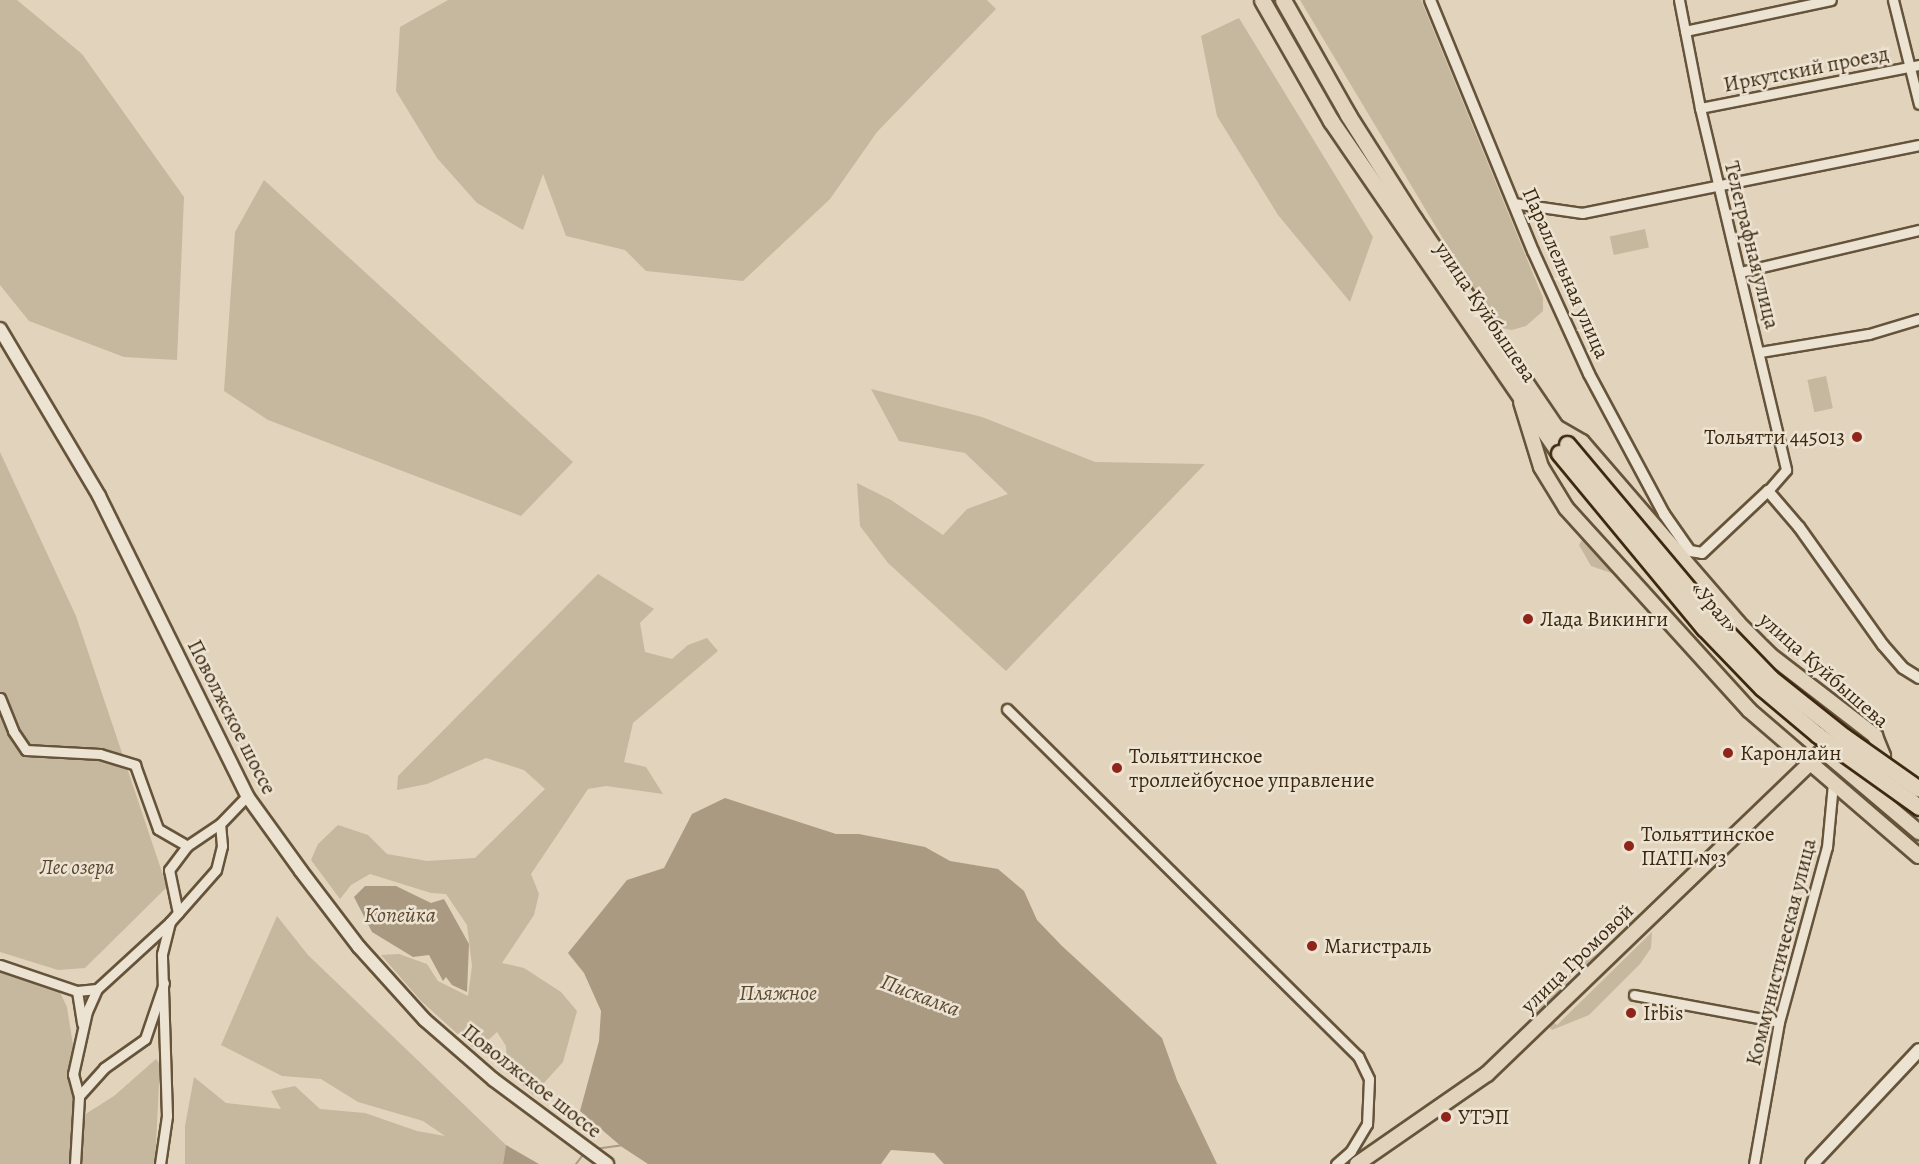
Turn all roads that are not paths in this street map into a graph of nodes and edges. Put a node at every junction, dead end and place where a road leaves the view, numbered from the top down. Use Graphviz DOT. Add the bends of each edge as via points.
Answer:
graph roads {
  1 [pos="1262,0"];
  2 [pos="1283,0"];
  3 [pos="1430,0"];
  4 [pos="1679,0"];
  5 [pos="1831,0"];
  6 [pos="1893,0"];
  7 [pos="1684,31"];
  8 [pos="1914,66"];
  9 [pos="1919,104"];
  10 [pos="1700,108"];
  11 [pos="1919,145"];
  12 [pos="1718,185"];
  13 [pos="1513,204"];
  14 [pos="1919,230"];
  15 [pos="1740,272"];
  16 [pos="1919,319"];
  17 [pos="0,329"];
  18 [pos="1760,352"];
  19 [pos="1519,396"];
  20 [pos="1556,427"];
  21 [pos="1563,448"];
  22 [pos="1768,491"];
  23 [pos="1919,678"];
  24 [pos="0,698"];
  25 [pos="1007,709"];
  26 [pos="1810,765"];
  27 [pos="1833,783"];
  28 [pos="1919,789"];
  29 [pos="247,796"];
  30 [pos="1887,804"];
  31 [pos="1919,807"];
  32 [pos="220,824"];
  33 [pos="1919,832"];
  34 [pos="187,846"];
  35 [pos="1919,856"];
  36 [pos="178,913"];
  37 [pos="170,922"];
  38 [pos="0,965"];
  39 [pos="164,983"];
  40 [pos="97,989"];
  41 [pos="77,991"];
  42 [pos="1634,995"];
  43 [pos="1779,1022"];
  44 [pos="83,1035"];
  45 [pos="1919,1050"];
  46 [pos="78,1096"];
  47 [pos="75,1164"];
  48 [pos="160,1164"];
  49 [pos="607,1164"];
  50 [pos="1336,1164"];
  51 [pos="1358,1164"];
  52 [pos="1754,1164"];
  53 [pos="1812,1164"];
  1 -- 19 [label="highway, улица Куйбышева" via="1331,121"];
  2 -- 20 [label="highway, улица Куйбышева" via="1348,115 1414,219"];
  3 -- 13 [label="street, Параллельная улица"];
  4 -- 7 [label="street, Телеграфная улица"];
  5 -- 7 [label="street"];
  6 -- 8 [label="street"];
  7 -- 10 [label="street, Телеграфная улица"];
  8 -- 9 [label="street"];
  8 -- 10 [label="street, Иркутский проезд"];
  10 -- 12 [label="street, Телеграфная улица"];
  11 -- 12 [label="street"];
  12 -- 13 [label="street" via="1582,213"];
  12 -- 15 [label="street, Телеграфная улица"];
  13 -- 22 [label="street, Параллельная улица" via="1589,375 1665,514 1690,551 1702,553"];
  14 -- 15 [label="street"];
  15 -- 18 [label="street, Телеграфная улица"];
  16 -- 18 [label="street" via="1869,334"];
  17 -- 29 [label="main road, Поволжское шоссе" via="99,496"];
  18 -- 22 [label="street, Телеграфная улица" via="1786,470"];
  19 -- 21 [label="highway, «Урал»"];
  19 -- 26 [label="main road, улица Куйбышева" via="1541,467 1566,508 1749,710"];
  20 -- 21 [label="highway"];
  20 -- 30 [label="main road, улица Куйбышева" via="1582,442 1770,655 1875,736 1883,756 1882,786"];
  21 -- 28 [label="highway, «Урал», bridge" via="1771,678 1845,738"];
  21 -- 31 [label="highway, «Урал», bridge" via="1704,628 1755,680 1818,735"];
  22 -- 23 [label="street" via="1799,527 1883,645 1903,668"];
  24 -- 34 [label="street" via="13,731 26,750 100,754 135,765 158,829"];
  25 -- 50 [label="street" via="1358,1056 1369,1079 1367,1124 1351,1152"];
  26 -- 27 [label="main road, улица Куйбышева"];
  26 -- 30 [label="main road, улица Громовой" via="1823,752"];
  26 -- 51 [label="main road, улица Громовой" via="1487,1074"];
  27 -- 35 [label="main road, улица Куйбышева"];
  27 -- 43 [label="street, Коммунистическая улица" via="1827,847"];
  29 -- 32 [label="street"];
  29 -- 49 [label="main road, Поволжское шоссе" via="359,947 425,1020 494,1080"];
  30 -- 33 [label="main road"];
  32 -- 34 [label="street"];
  32 -- 36 [label="street" via="222,846 216,870"];
  34 -- 36 [label="street" via="169,870"];
  36 -- 37 [label="street"];
  37 -- 39 [label="street" via="162,954"];
  37 -- 40 [label="street"];
  38 -- 41 [label="street"];
  39 -- 46 [label="street" via="145,1039 104,1068"];
  39 -- 48 [label="street" via="167,1116"];
  40 -- 41 [label="street"];
  40 -- 44 [label="street"];
  41 -- 44 [label="street"];
  42 -- 43 [label="street"];
  43 -- 52 [label="street, Коммунистическая улица"];
  44 -- 46 [label="street" via="73,1074"];
  45 -- 53 [label="main road"];
  46 -- 47 [label="street"];
}
